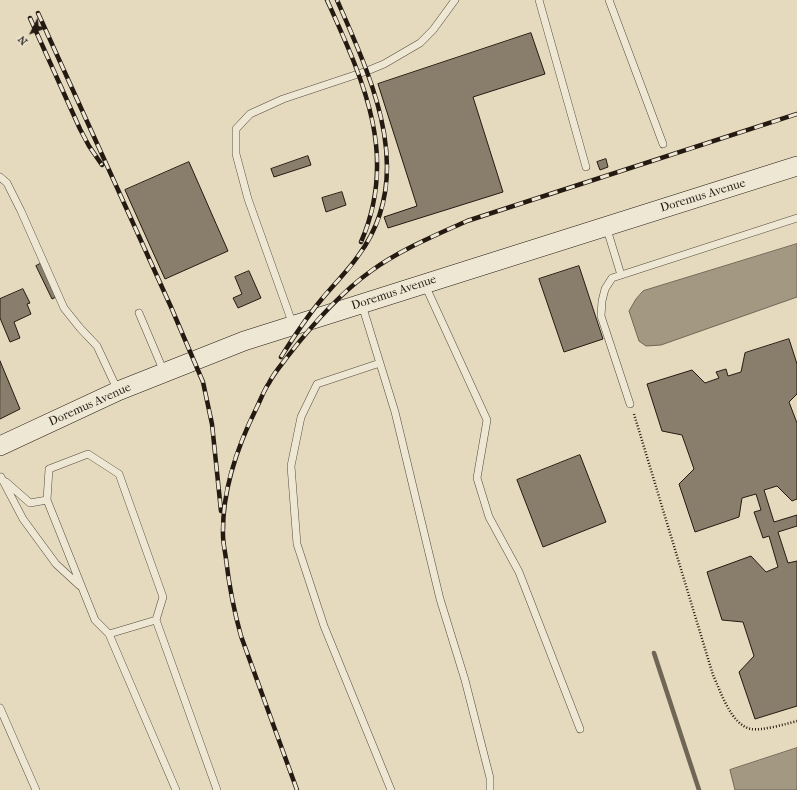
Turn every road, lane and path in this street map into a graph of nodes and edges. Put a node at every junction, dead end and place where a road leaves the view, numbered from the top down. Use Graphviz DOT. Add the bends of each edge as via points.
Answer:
graph roads {
  1 [pos="455,0"];
  2 [pos="539,0"];
  3 [pos="609,0"];
  4 [pos="663,144"];
  5 [pos="797,166"];
  6 [pos="586,167"];
  7 [pos="0,177"];
  8 [pos="797,218"];
  9 [pos="606,226"];
  10 [pos="621,274"];
  11 [pos="424,283"];
  12 [pos="361,303"];
  13 [pos="139,313"];
  14 [pos="293,325"];
  15 [pos="380,363"];
  16 [pos="164,373"];
  17 [pos="118,391"];
  18 [pos="630,404"];
  19 [pos="0,446"];
  20 [pos="0,476"];
  21 [pos="47,500"];
  22 [pos="82,587"];
  23 [pos="156,620"];
  24 [pos="109,634"];
  25 [pos="0,708"];
  26 [pos="797,721"];
  27 [pos="580,729"];
  28 [pos="36,790"];
  29 [pos="176,790"];
  30 [pos="217,790"];
  31 [pos="390,790"];
  32 [pos="490,790"];
  1 -- 14 [label="lane" via="420,43 384,64 283,99 250,114 236,129 236,154 248,199"];
  2 -- 6 [label="lane"];
  3 -- 4 [label="lane"];
  5 -- 9 [label="main road, Doremus Avenue"];
  7 -- 17 [label="lane" via="7,183 21,211 64,308 98,346"];
  8 -- 10 [label="lane"];
  9 -- 10 [label="lane"];
  9 -- 11 [label="main road, Doremus Avenue"];
  10 -- 18 [label="lane" via="612,278 605,289 601,316"];
  11 -- 12 [label="main road, Doremus Avenue"];
  11 -- 27 [label="lane" via="488,420 477,478 490,517 519,572"];
  12 -- 14 [label="main road, Doremus Avenue"];
  12 -- 15 [label="lane"];
  13 -- 16 [label="lane"];
  14 -- 16 [label="main road, Doremus Avenue" via="244,341"];
  15 -- 31 [label="lane" via="317,384 301,417 291,466 297,544 324,626"];
  15 -- 32 [label="lane" via="395,412 440,599 465,680 490,778"];
  16 -- 17 [label="main road, Doremus Avenue"];
  17 -- 19 [label="main road, Doremus Avenue"];
  18 -- 26 [label="path" via="713,676 727,706 736,720 751,729 777,727"];
  20 -- 21 [label="lane" via="30,503"];
  20 -- 22 [label="lane" via="23,519 56,564"];
  21 -- 22 [label="lane"];
  21 -- 23 [label="lane" via="49,469 88,454 120,474 163,597"];
  22 -- 24 [label="lane" via="95,620"];
  23 -- 24 [label="lane"];
  23 -- 30 [label="lane"];
  24 -- 29 [label="lane"];
  25 -- 28 [label="lane"];
}
